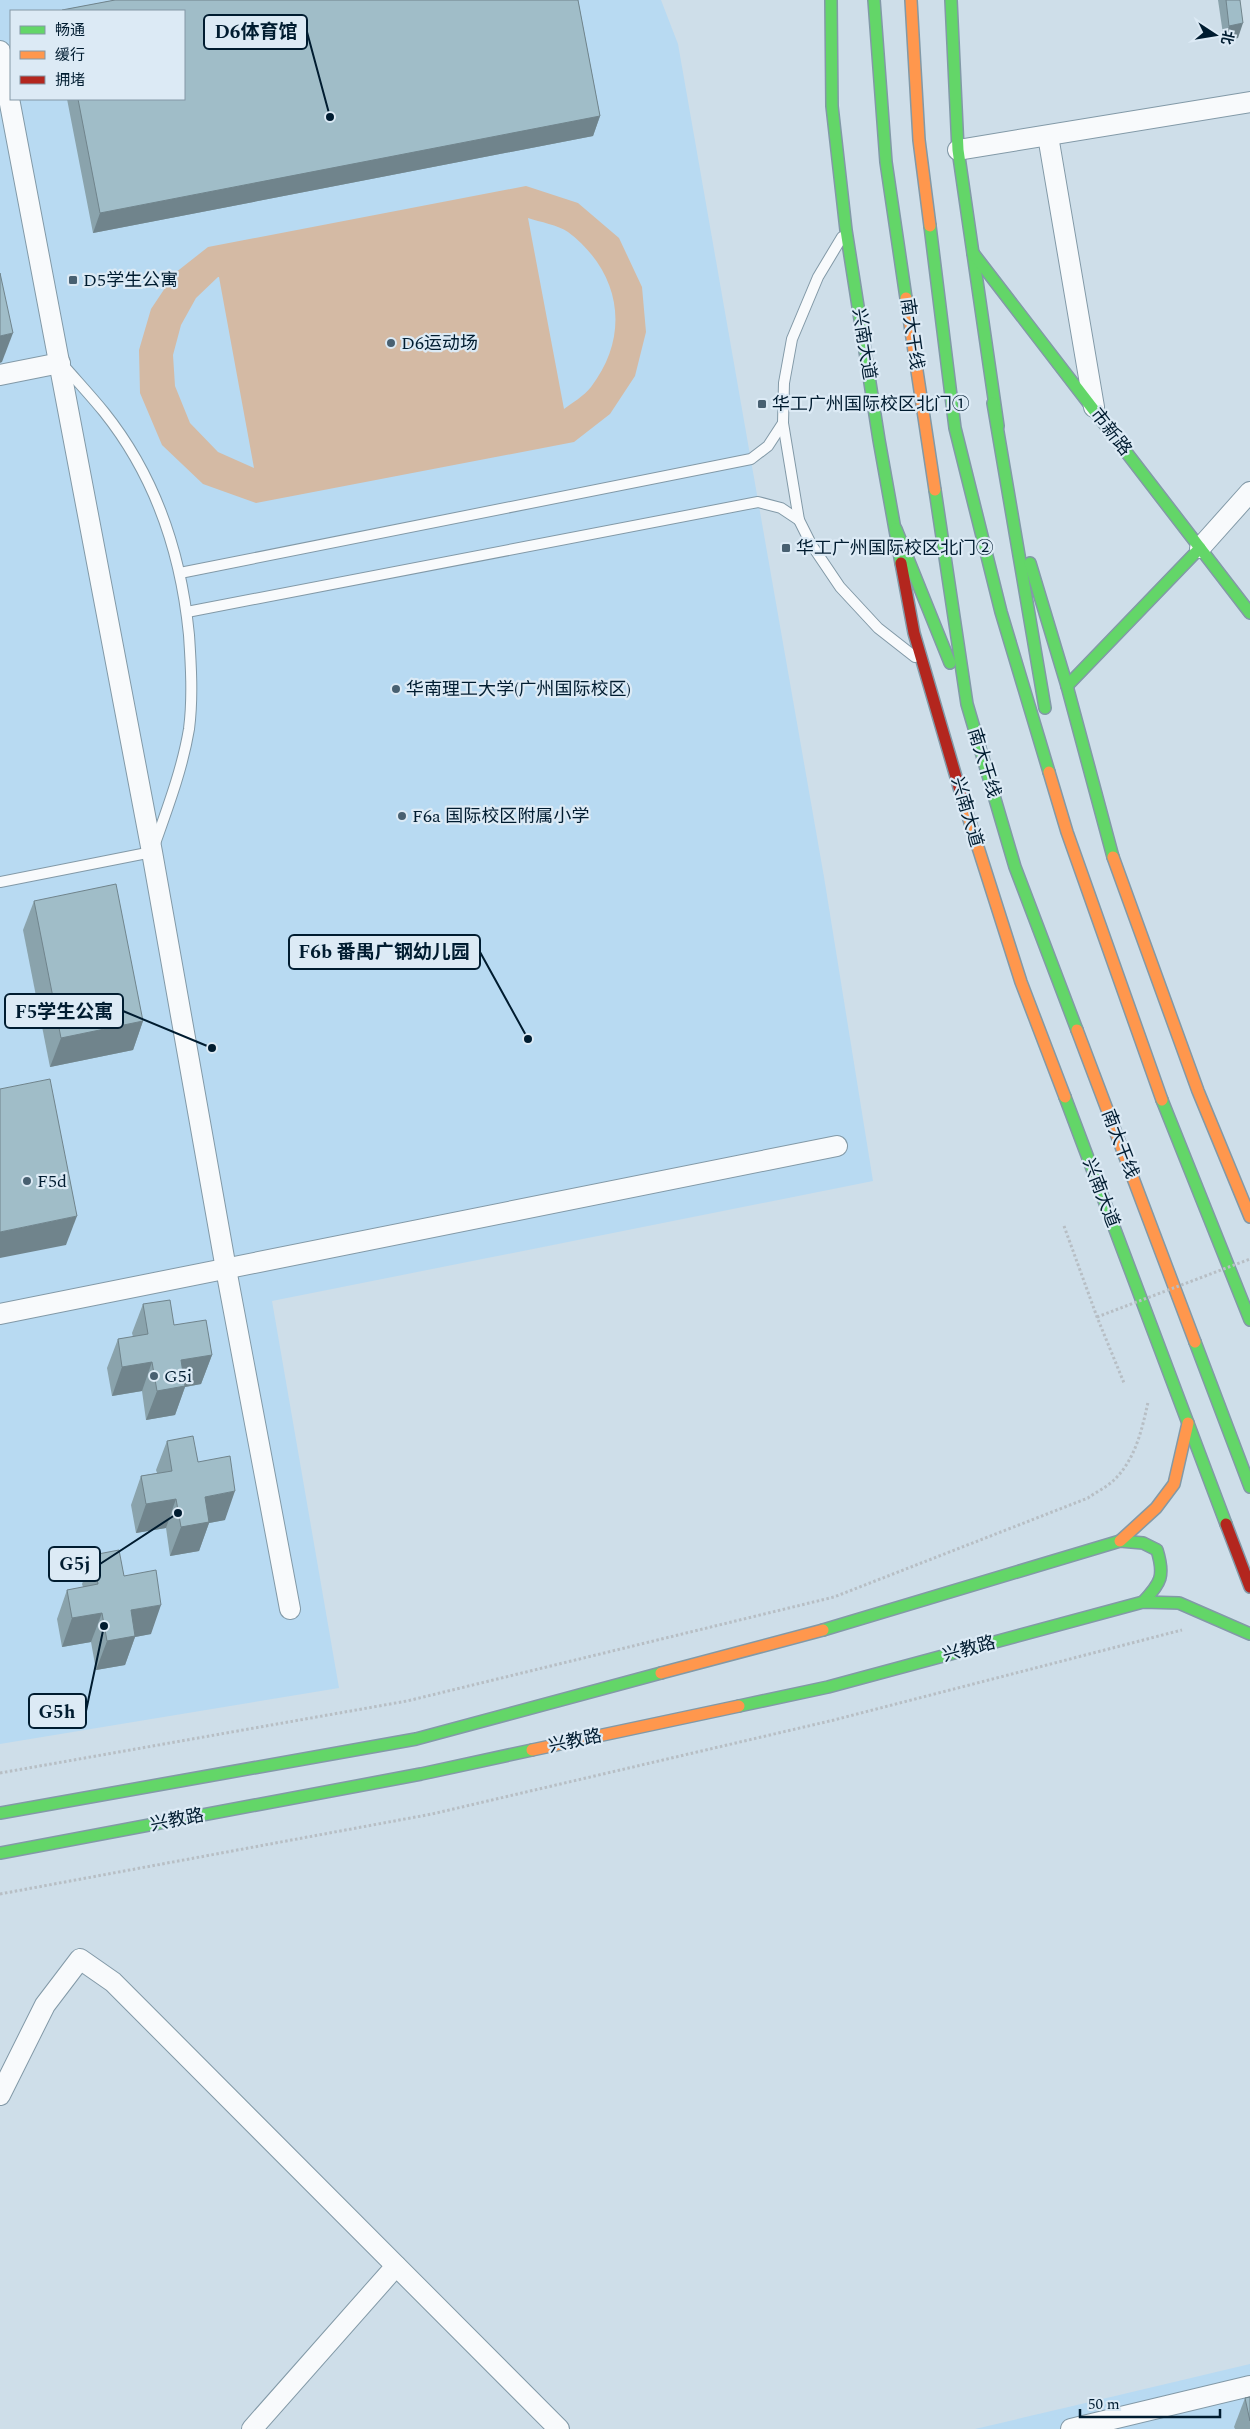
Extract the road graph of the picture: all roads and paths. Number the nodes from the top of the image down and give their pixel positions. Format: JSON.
{"nodes":[{"id":1,"x":832,"y":0,"type":"edge"},
{"id":2,"x":874,"y":0,"type":"edge"},
{"id":3,"x":911,"y":0,"type":"edge"},
{"id":4,"x":951,"y":0,"type":"edge"},
{"id":5,"x":0,"y":51,"type":"edge"},
{"id":6,"x":1250,"y":102,"type":"edge"},
{"id":7,"x":1048,"y":136,"type":"junction"},
{"id":8,"x":958,"y":150,"type":"junction"},
{"id":9,"x":846,"y":230,"type":"junction"},
{"id":10,"x":972,"y":252,"type":"junction"},
{"id":11,"x":60,"y":363,"type":"junction"},
{"id":12,"x":0,"y":375,"type":"edge"},
{"id":13,"x":992,"y":403,"type":"junction"},
{"id":14,"x":1095,"y":412,"type":"junction"},
{"id":15,"x":783,"y":423,"type":"junction"},
{"id":16,"x":1250,"y":492,"type":"edge"},
{"id":17,"x":799,"y":520,"type":"junction"},
{"id":18,"x":896,"y":529,"type":"junction"},
{"id":19,"x":1200,"y":548,"type":"junction"},
{"id":20,"x":180,"y":573,"type":"junction"},
{"id":21,"x":186,"y":612,"type":"junction"},
{"id":22,"x":1250,"y":613,"type":"edge"},
{"id":23,"x":923,"y":663,"type":"junction"},
{"id":24,"x":1067,"y":686,"type":"junction"},
{"id":25,"x":967,"y":704,"type":"junction"},
{"id":26,"x":1046,"y":715,"type":"dead end"},
{"id":27,"x":1050,"y":735,"type":"dead end"},
{"id":28,"x":1067,"y":832,"type":"junction"},
{"id":29,"x":152,"y":852,"type":"junction"},
{"id":30,"x":0,"y":882,"type":"edge"},
{"id":31,"x":836,"y":1146,"type":"dead end"},
{"id":32,"x":1250,"y":1217,"type":"edge"},
{"id":33,"x":1064,"y":1226,"type":"dead end"},
{"id":34,"x":1250,"y":1259,"type":"edge"},
{"id":35,"x":226,"y":1269,"type":"junction"},
{"id":36,"x":0,"y":1314,"type":"edge"},
{"id":37,"x":1097,"y":1317,"type":"junction"},
{"id":38,"x":1250,"y":1320,"type":"edge"},
{"id":39,"x":1124,"y":1383,"type":"dead end"},
{"id":40,"x":1148,"y":1402,"type":"dead end"},
{"id":41,"x":1188,"y":1423,"type":"junction"},
{"id":42,"x":1250,"y":1487,"type":"edge"},
{"id":43,"x":1120,"y":1541,"type":"junction"},
{"id":44,"x":1250,"y":1587,"type":"edge"},
{"id":45,"x":1143,"y":1602,"type":"junction"},
{"id":46,"x":290,"y":1608,"type":"dead end"},
{"id":47,"x":1191,"y":1627,"type":"dead end"},
{"id":48,"x":1250,"y":1634,"type":"edge"},
{"id":49,"x":0,"y":1773,"type":"edge"},
{"id":50,"x":0,"y":1813,"type":"edge"},
{"id":51,"x":0,"y":1853,"type":"edge"},
{"id":52,"x":0,"y":1894,"type":"edge"},
{"id":53,"x":0,"y":2095,"type":"edge"},
{"id":54,"x":396,"y":2266,"type":"junction"},
{"id":55,"x":1250,"y":2386,"type":"edge"},
{"id":56,"x":252,"y":2429,"type":"edge"},
{"id":57,"x":559,"y":2429,"type":"edge"},
{"id":58,"x":1071,"y":2429,"type":"edge"}],
"edges":[{"from":1,"to":9,"type":"main road","name":"兴南大道"},
{"from":2,"to":25,"type":"main road","name":"南大干线"},
{"from":3,"to":28,"type":"main road","name":"南大干线"},
{"from":4,"to":8,"type":"main road"},
{"from":5,"to":11,"type":"street"},
{"from":6,"to":7,"type":"street"},
{"from":7,"to":8,"type":"street"},
{"from":7,"to":14,"type":"street"},
{"from":8,"to":10,"type":"main road"},
{"from":9,"to":15,"type":"lane"},
{"from":9,"to":18,"type":"main road","name":"兴南大道"},
{"from":10,"to":13,"type":"main road"},
{"from":10,"to":14,"type":"main road","name":"市新路"},
{"from":11,"to":12,"type":"street"},
{"from":11,"to":20,"type":"lane"},
{"from":11,"to":29,"type":"street"},
{"from":13,"to":24,"type":"main road"},
{"from":13,"to":26,"type":"main road"},
{"from":14,"to":19,"type":"main road","name":"市新路"},
{"from":15,"to":17,"type":"lane"},
{"from":15,"to":20,"type":"lane"},
{"from":16,"to":19,"type":"street"},
{"from":17,"to":21,"type":"lane"},
{"from":17,"to":23,"type":"lane"},
{"from":18,"to":23,"type":"main road","name":"兴南大道"},
{"from":18,"to":25,"type":"main road"},
{"from":19,"to":22,"type":"main road","name":"市新路"},
{"from":19,"to":24,"type":"main road"},
{"from":20,"to":21,"type":"lane"},
{"from":21,"to":29,"type":"lane"},
{"from":23,"to":41,"type":"main road","name":"兴南大道"},
{"from":24,"to":32,"type":"main road"},
{"from":25,"to":42,"type":"main road","name":"南大干线"},
{"from":27,"to":28,"type":"main road"},
{"from":28,"to":38,"type":"main road","name":"南大干线"},
{"from":29,"to":30,"type":"lane"},
{"from":29,"to":35,"type":"street"},
{"from":31,"to":35,"type":"street"},
{"from":33,"to":37,"type":"path"},
{"from":34,"to":37,"type":"path","bridge":true},
{"from":35,"to":36,"type":"street"},
{"from":35,"to":46,"type":"street"},
{"from":37,"to":39,"type":"path"},
{"from":40,"to":49,"type":"path"},
{"from":41,"to":43,"type":"main road"},
{"from":41,"to":44,"type":"main road","name":"兴南大道"},
{"from":43,"to":45,"type":"main road"},
{"from":43,"to":50,"type":"main road"},
{"from":45,"to":48,"type":"main road","name":"兴教路"},
{"from":45,"to":51,"type":"main road","name":"兴教路"},
{"from":47,"to":52,"type":"path"},
{"from":53,"to":54,"type":"street"},
{"from":54,"to":56,"type":"street"},
{"from":54,"to":57,"type":"street"},
{"from":55,"to":58,"type":"street"}]}
